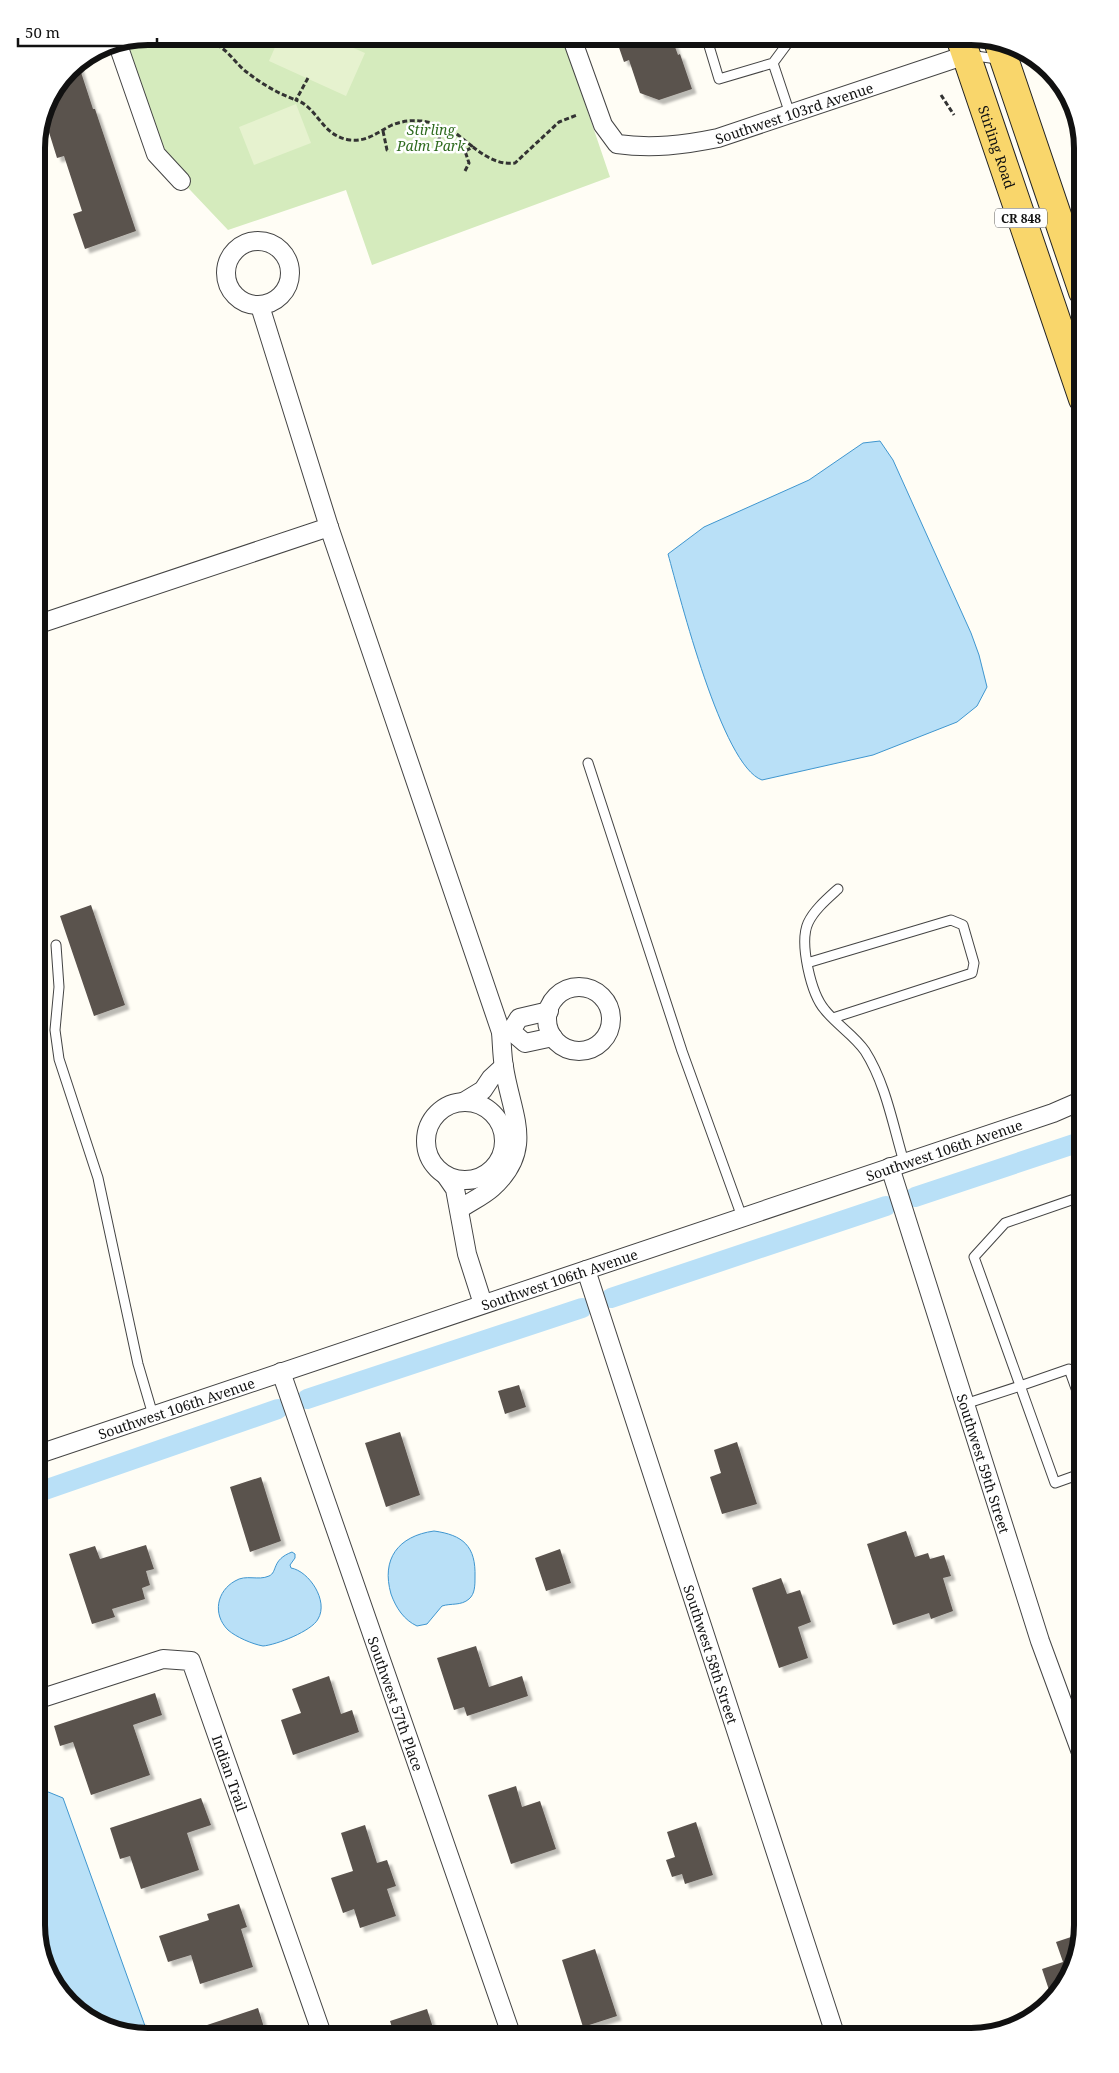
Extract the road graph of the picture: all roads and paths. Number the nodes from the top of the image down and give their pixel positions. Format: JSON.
{"nodes":[{"id":1,"x":218,"y":45,"type":"edge"},
{"id":2,"x":574,"y":45,"type":"edge"},
{"id":3,"x":709,"y":45,"type":"edge"},
{"id":4,"x":787,"y":45,"type":"edge"},
{"id":5,"x":964,"y":45,"type":"edge"},
{"id":6,"x":970,"y":45,"type":"edge"},
{"id":7,"x":978,"y":45,"type":"edge"},
{"id":8,"x":119,"y":49,"type":"edge"},
{"id":9,"x":1008,"y":52,"type":"edge"},
{"id":10,"x":1009,"y":52,"type":"edge"},
{"id":11,"x":773,"y":63,"type":"junction"},
{"id":12,"x":308,"y":78,"type":"dead end"},
{"id":13,"x":941,"y":95,"type":"dead end"},
{"id":14,"x":296,"y":100,"type":"junction"},
{"id":15,"x":790,"y":114,"type":"junction"},
{"id":16,"x":577,"y":115,"type":"dead end"},
{"id":17,"x":954,"y":115,"type":"dead end"},
{"id":18,"x":444,"y":127,"type":"junction"},
{"id":19,"x":383,"y":131,"type":"junction"},
{"id":20,"x":473,"y":147,"type":"junction"},
{"id":21,"x":435,"y":148,"type":"dead end"},
{"id":22,"x":390,"y":151,"type":"dead end"},
{"id":23,"x":465,"y":171,"type":"dead end"},
{"id":24,"x":180,"y":181,"type":"dead end"},
{"id":25,"x":1074,"y":263,"type":"edge"},
{"id":26,"x":260,"y":306,"type":"dead end"},
{"id":27,"x":1074,"y":371,"type":"edge"},
{"id":28,"x":329,"y":527,"type":"junction"},
{"id":29,"x":45,"y":622,"type":"edge"},
{"id":30,"x":588,"y":763,"type":"dead end"},
{"id":31,"x":838,"y":889,"type":"dead end"},
{"id":32,"x":56,"y":945,"type":"dead end"},
{"id":33,"x":808,"y":963,"type":"junction"},
{"id":34,"x":549,"y":1011,"type":"junction"},
{"id":35,"x":833,"y":1018,"type":"junction"},
{"id":36,"x":506,"y":1032,"type":"junction"},
{"id":37,"x":553,"y":1037,"type":"junction"},
{"id":38,"x":504,"y":1066,"type":"junction"},
{"id":39,"x":465,"y":1102,"type":"junction"},
{"id":40,"x":1074,"y":1104,"type":"edge"},
{"id":41,"x":489,"y":1110,"type":"junction"},
{"id":42,"x":897,"y":1165,"type":"junction"},
{"id":43,"x":446,"y":1176,"type":"junction"},
{"id":44,"x":472,"y":1180,"type":"junction"},
{"id":45,"x":1074,"y":1199,"type":"edge"},
{"id":46,"x":460,"y":1209,"type":"junction"},
{"id":47,"x":742,"y":1217,"type":"junction"},
{"id":48,"x":586,"y":1270,"type":"junction"},
{"id":49,"x":483,"y":1304,"type":"junction"},
{"id":50,"x":282,"y":1372,"type":"junction"},
{"id":51,"x":1074,"y":1382,"type":"edge"},
{"id":52,"x":1020,"y":1386,"type":"junction"},
{"id":53,"x":965,"y":1404,"type":"junction"},
{"id":54,"x":153,"y":1416,"type":"junction"},
{"id":55,"x":45,"y":1452,"type":"edge"},
{"id":56,"x":1074,"y":1476,"type":"edge"},
{"id":57,"x":45,"y":1697,"type":"edge"},
{"id":58,"x":1074,"y":1734,"type":"edge"},
{"id":59,"x":320,"y":2028,"type":"edge"},
{"id":60,"x":509,"y":2028,"type":"edge"},
{"id":61,"x":833,"y":2028,"type":"edge"}],
"edges":[{"from":1,"to":14,"type":"path"},
{"from":2,"to":15,"type":"street","name":"Southwest 103rd Avenue"},
{"from":3,"to":11,"type":"lane"},
{"from":4,"to":11,"type":"lane"},
{"from":5,"to":15,"type":"street","name":"Southwest 103rd Avenue"},
{"from":6,"to":27,"type":"main road","name":"Stirling Road","number":"CR 848"},
{"from":7,"to":9,"type":"lane"},
{"from":8,"to":24,"type":"street"},
{"from":10,"to":25,"type":"main road","number":"CR 848"},
{"from":11,"to":15,"type":"lane"},
{"from":12,"to":14,"type":"path"},
{"from":13,"to":17,"type":"path"},
{"from":14,"to":19,"type":"path"},
{"from":16,"to":20,"type":"path"},
{"from":18,"to":19,"type":"path"},
{"from":18,"to":20,"type":"path"},
{"from":18,"to":21,"type":"path"},
{"from":19,"to":22,"type":"path"},
{"from":20,"to":23,"type":"path"},
{"from":26,"to":28,"type":"street"},
{"from":28,"to":29,"type":"street"},
{"from":28,"to":36,"type":"street"},
{"from":30,"to":47,"type":"lane"},
{"from":31,"to":33,"type":"lane"},
{"from":32,"to":54,"type":"lane"},
{"from":33,"to":35,"type":"lane"},
{"from":33,"to":35,"type":"lane"},
{"from":34,"to":36,"type":"street"},
{"from":34,"to":37,"type":"street"},
{"from":34,"to":37,"type":"street"},
{"from":35,"to":42,"type":"lane"},
{"from":36,"to":37,"type":"street"},
{"from":36,"to":38,"type":"street"},
{"from":38,"to":39,"type":"street"},
{"from":38,"to":41,"type":"street"},
{"from":38,"to":46,"type":"street"},
{"from":39,"to":41,"type":"street"},
{"from":39,"to":43,"type":"street"},
{"from":40,"to":42,"type":"street","name":"Southwest 106th Avenue"},
{"from":41,"to":44,"type":"street"},
{"from":42,"to":47,"type":"street","name":"Southwest 106th Avenue"},
{"from":42,"to":53,"type":"street","name":"Southwest 59th Street"},
{"from":43,"to":44,"type":"street"},
{"from":43,"to":46,"type":"street"},
{"from":44,"to":46,"type":"street"},
{"from":45,"to":52,"type":"lane"},
{"from":46,"to":49,"type":"street"},
{"from":47,"to":48,"type":"street","name":"Southwest 106th Avenue"},
{"from":48,"to":49,"type":"street","name":"Southwest 106th Avenue"},
{"from":48,"to":61,"type":"street","name":"Southwest 58th Street"},
{"from":49,"to":50,"type":"street","name":"Southwest 106th Avenue"},
{"from":50,"to":54,"type":"street","name":"Southwest 106th Avenue"},
{"from":50,"to":60,"type":"street","name":"Southwest 57th Place"},
{"from":51,"to":52,"type":"lane"},
{"from":52,"to":53,"type":"lane"},
{"from":52,"to":56,"type":"lane"},
{"from":53,"to":58,"type":"street","name":"Southwest 59th Street"},
{"from":54,"to":55,"type":"street","name":"Southwest 106th Avenue"},
{"from":57,"to":59,"type":"street","name":"Indian Trail"}]}
